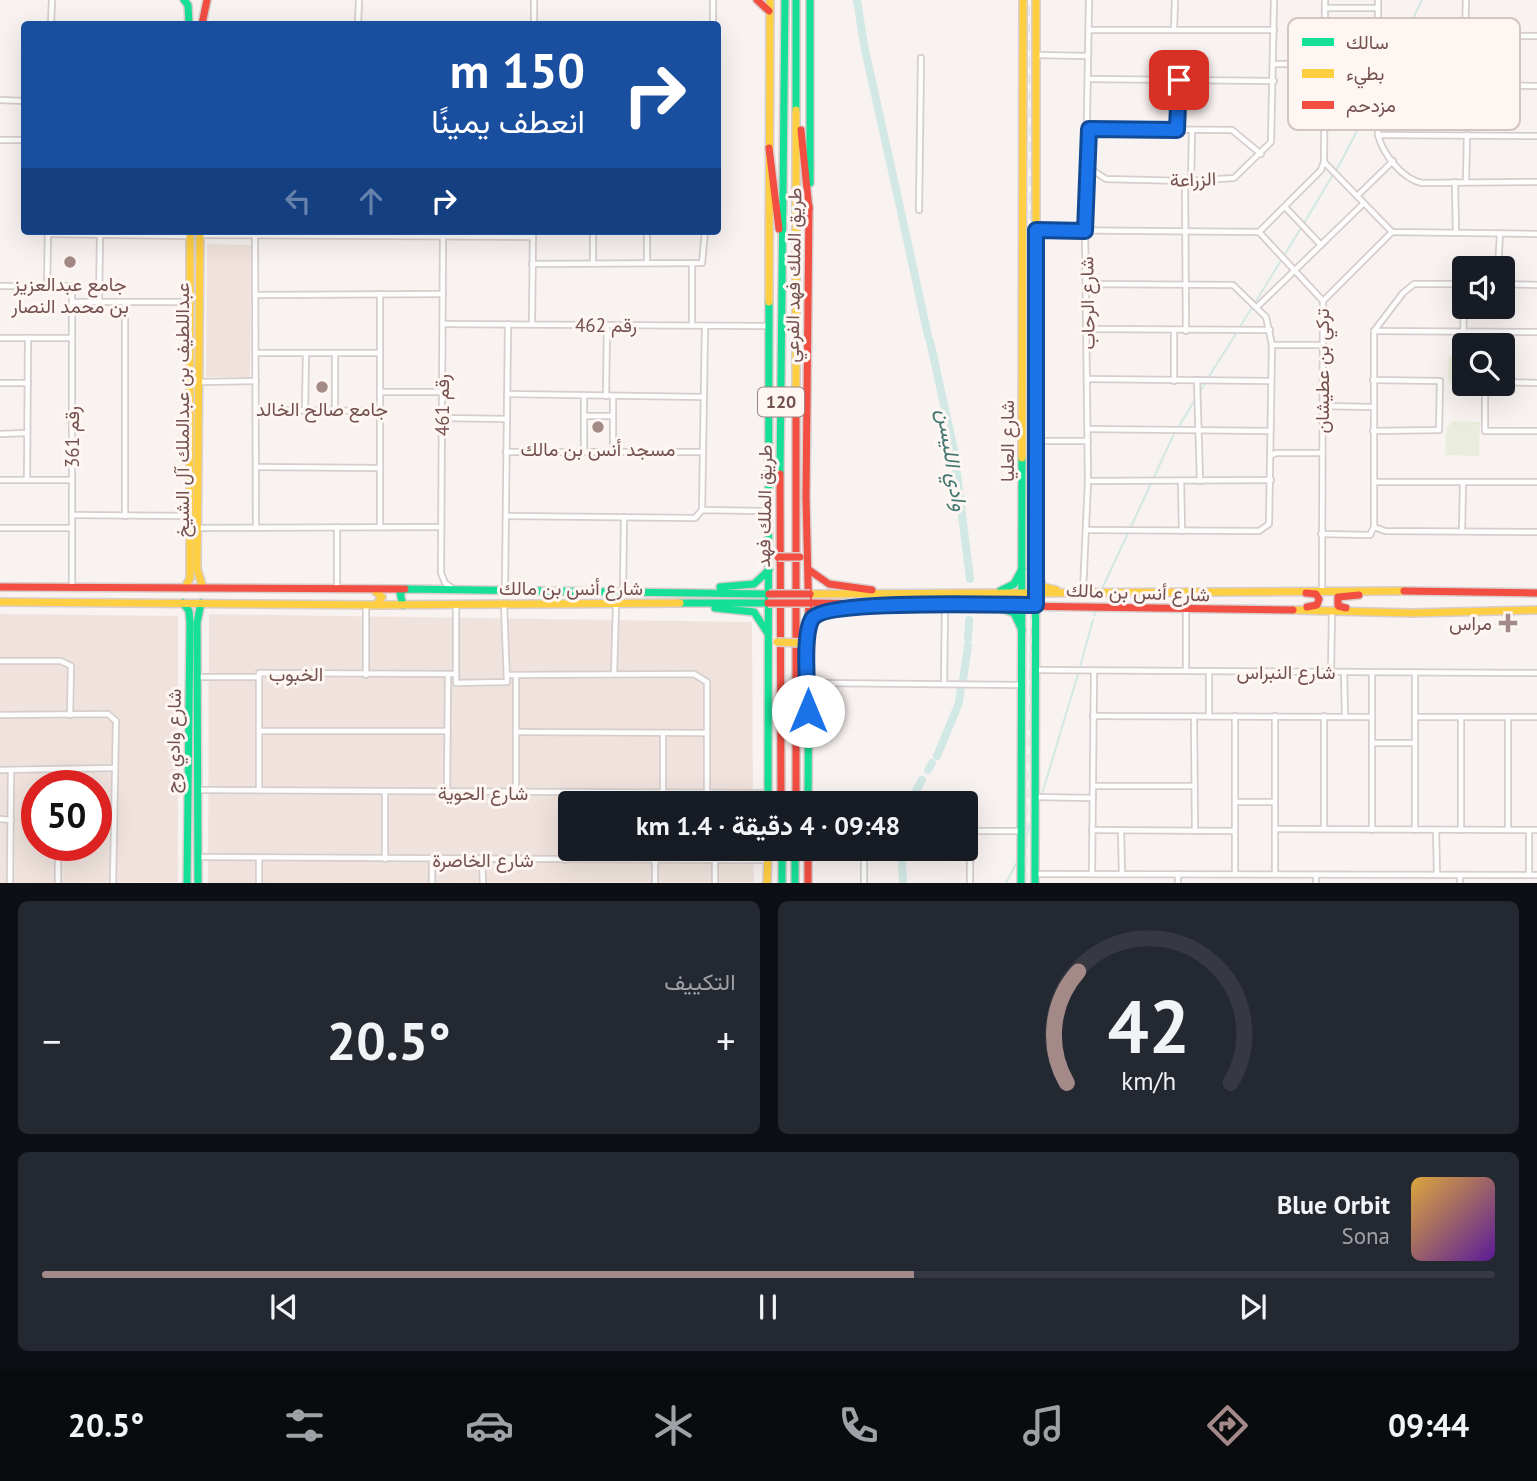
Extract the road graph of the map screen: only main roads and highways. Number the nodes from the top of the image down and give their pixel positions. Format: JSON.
{"nodes":[{"id":1,"x":184,"y":0,"type":"edge"},
{"id":2,"x":207,"y":0,"type":"edge"},
{"id":3,"x":757,"y":0,"type":"edge"},
{"id":4,"x":770,"y":0,"type":"edge"},
{"id":5,"x":785,"y":0,"type":"edge"},
{"id":6,"x":796,"y":0,"type":"edge"},
{"id":7,"x":810,"y":0,"type":"edge"},
{"id":8,"x":1023,"y":0,"type":"edge"},
{"id":9,"x":1036,"y":0,"type":"edge"},
{"id":10,"x":769,"y":12,"type":"junction"},
{"id":11,"x":189,"y":20,"type":"edge"},
{"id":12,"x":202,"y":21,"type":"edge"},
{"id":13,"x":796,"y":84,"type":"junction"},
{"id":14,"x":769,"y":148,"type":"junction"},
{"id":15,"x":809,"y":209,"type":"junction"},
{"id":16,"x":190,"y":235,"type":"edge"},
{"id":17,"x":200,"y":235,"type":"edge"},
{"id":18,"x":784,"y":253,"type":"junction"},
{"id":19,"x":194,"y":503,"type":"junction"},
{"id":20,"x":769,"y":549,"type":"junction"},
{"id":21,"x":808,"y":551,"type":"junction"},
{"id":22,"x":193,"y":565,"type":"junction"},
{"id":23,"x":1022,"y":569,"type":"junction"},
{"id":24,"x":1036,"y":569,"type":"junction"},
{"id":25,"x":769,"y":570,"type":"junction"},
{"id":26,"x":809,"y":570,"type":"junction"},
{"id":27,"x":0,"y":587,"type":"edge"},
{"id":28,"x":185,"y":588,"type":"junction"},
{"id":29,"x":203,"y":588,"type":"junction"},
{"id":30,"x":370,"y":589,"type":"junction"},
{"id":31,"x":405,"y":589,"type":"junction"},
{"id":32,"x":1251,"y":590,"type":"junction"},
{"id":33,"x":692,"y":591,"type":"junction"},
{"id":34,"x":1063,"y":591,"type":"junction"},
{"id":35,"x":1418,"y":591,"type":"junction"},
{"id":36,"x":882,"y":593,"type":"junction"},
{"id":37,"x":994,"y":593,"type":"junction"},
{"id":38,"x":1023,"y":593,"type":"junction"},
{"id":39,"x":1537,"y":593,"type":"edge"},
{"id":40,"x":769,"y":594,"type":"junction"},
{"id":41,"x":810,"y":594,"type":"junction"},
{"id":42,"x":1036,"y":594,"type":"junction"},
{"id":43,"x":0,"y":603,"type":"edge"},
{"id":44,"x":183,"y":603,"type":"junction"},
{"id":45,"x":201,"y":603,"type":"junction"},
{"id":46,"x":692,"y":603,"type":"junction"},
{"id":47,"x":810,"y":603,"type":"junction"},
{"id":48,"x":403,"y":604,"type":"junction"},
{"id":49,"x":768,"y":604,"type":"junction"},
{"id":50,"x":881,"y":604,"type":"junction"},
{"id":51,"x":990,"y":604,"type":"junction"},
{"id":52,"x":376,"y":605,"type":"junction"},
{"id":53,"x":1022,"y":605,"type":"junction"},
{"id":54,"x":1036,"y":605,"type":"junction"},
{"id":55,"x":1537,"y":610,"type":"edge"},
{"id":56,"x":1255,"y":611,"type":"junction"},
{"id":57,"x":1412,"y":612,"type":"junction"},
{"id":58,"x":193,"y":623,"type":"junction"},
{"id":59,"x":1022,"y":630,"type":"junction"},
{"id":60,"x":767,"y":632,"type":"junction"},
{"id":61,"x":808,"y":639,"type":"junction"},
{"id":62,"x":767,"y":656,"type":"junction"},
{"id":63,"x":808,"y":656,"type":"junction"},
{"id":64,"x":768,"y":791,"type":"edge"},
{"id":65,"x":781,"y":791,"type":"edge"},
{"id":66,"x":796,"y":791,"type":"edge"},
{"id":67,"x":807,"y":791,"type":"edge"},
{"id":68,"x":768,"y":861,"type":"edge"},
{"id":69,"x":782,"y":861,"type":"edge"},
{"id":70,"x":795,"y":861,"type":"edge"},
{"id":71,"x":808,"y":861,"type":"edge"},
{"id":72,"x":187,"y":883,"type":"edge"},
{"id":73,"x":198,"y":883,"type":"edge"},
{"id":74,"x":767,"y":883,"type":"edge"},
{"id":75,"x":782,"y":883,"type":"edge"},
{"id":76,"x":795,"y":883,"type":"edge"},
{"id":77,"x":808,"y":883,"type":"edge"},
{"id":78,"x":1021,"y":883,"type":"edge"},
{"id":79,"x":1035,"y":883,"type":"edge"}],
"edges":[{"from":1,"to":11,"type":"main road"},
{"from":2,"to":12,"type":"main road"},
{"from":3,"to":10,"type":"main road"},
{"from":4,"to":10,"type":"main road","name":"طريق الملك فهد الفرعي"},
{"from":5,"to":18,"type":"main road","name":"طريق الملك فهد","number":"120"},
{"from":6,"to":13,"type":"main road","name":"طريق الملك فهد","number":"120"},
{"from":7,"to":15,"type":"main road","name":"طريق الملك فهد الفرعي"},
{"from":8,"to":23,"type":"main road","name":"شارع العليا"},
{"from":9,"to":24,"type":"main road","name":"شارع العليا"},
{"from":10,"to":14,"type":"main road","name":"طريق الملك فهد الفرعي"},
{"from":11,"to":12,"type":"main road"},
{"from":13,"to":15,"type":"main road"},
{"from":13,"to":66,"type":"main road","name":"طريق الملك فهد","number":"120"},
{"from":14,"to":18,"type":"main road"},
{"from":14,"to":20,"type":"main road","name":"طريق الملك فهد الفرعي"},
{"from":15,"to":21,"type":"main road","name":"طريق الملك فهد الفرعي"},
{"from":16,"to":19,"type":"main road","name":"عبداللطيف بن عبدالملك آل الشيخ"},
{"from":17,"to":19,"type":"main road","name":"عبداللطيف بن عبدالملك آل الشيخ"},
{"from":18,"to":65,"type":"main road","name":"طريق الملك فهد","number":"120"},
{"from":19,"to":22,"type":"main road","name":"عبداللطيف بن عبدالملك آل الشيخ"},
{"from":19,"to":22,"type":"main road","name":"عبداللطيف بن عبدالملك آل الشيخ"},
{"from":20,"to":21,"type":"main road","bridge":true},
{"from":20,"to":25,"type":"main road","name":"طريق الملك فهد الفرعي"},
{"from":21,"to":26,"type":"main road","name":"طريق الملك فهد الفرعي"},
{"from":22,"to":28,"type":"main road","name":"عبداللطيف بن عبدالملك آل الشيخ"},
{"from":22,"to":29,"type":"main road","name":"عبداللطيف بن عبدالملك آل الشيخ"},
{"from":23,"to":37,"type":"main road"},
{"from":23,"to":38,"type":"main road","name":"شارع العليا"},
{"from":24,"to":34,"type":"main road"},
{"from":24,"to":42,"type":"main road","name":"شارع العليا"},
{"from":25,"to":33,"type":"main road"},
{"from":25,"to":40,"type":"main road","name":"طريق الملك فهد الفرعي"},
{"from":26,"to":36,"type":"main road"},
{"from":26,"to":41,"type":"main road","name":"طريق الملك فهد الفرعي"},
{"from":27,"to":28,"type":"main road","name":"شارع أنس بن مالك"},
{"from":28,"to":29,"type":"main road","name":"شارع أنس بن مالك"},
{"from":29,"to":30,"type":"main road","name":"شارع أنس بن مالك"},
{"from":30,"to":31,"type":"main road","name":"شارع أنس بن مالك"},
{"from":30,"to":52,"type":"main road"},
{"from":31,"to":33,"type":"main road","name":"شارع أنس بن مالك"},
{"from":31,"to":48,"type":"main road"},
{"from":32,"to":34,"type":"main road"},
{"from":32,"to":35,"type":"main road"},
{"from":32,"to":56,"type":"main road"},
{"from":33,"to":40,"type":"main road","name":"شارع أنس بن مالك"},
{"from":34,"to":42,"type":"main road"},
{"from":35,"to":39,"type":"main road"},
{"from":35,"to":57,"type":"main road"},
{"from":36,"to":37,"type":"main road"},
{"from":36,"to":41,"type":"main road","name":"شارع أنس بن مالك"},
{"from":37,"to":38,"type":"main road"},
{"from":38,"to":42,"type":"main road"},
{"from":38,"to":53,"type":"main road","name":"شارع العليا"},
{"from":40,"to":41,"type":"main road","name":"شارع أنس بن مالك","bridge":true},
{"from":40,"to":49,"type":"main road","name":"طريق الملك فهد الفرعي"},
{"from":41,"to":47,"type":"main road","name":"طريق الملك فهد الفرعي"},
{"from":42,"to":54,"type":"main road","name":"شارع العليا"},
{"from":43,"to":44,"type":"main road","name":"شارع أنس بن مالك"},
{"from":44,"to":45,"type":"main road","name":"شارع أنس بن مالك"},
{"from":44,"to":58,"type":"main road","name":"شارع وادي وج"},
{"from":45,"to":52,"type":"main road","name":"شارع أنس بن مالك"},
{"from":45,"to":58,"type":"main road","name":"شارع وادي وج"},
{"from":46,"to":48,"type":"main road","name":"شارع أنس بن مالك"},
{"from":46,"to":49,"type":"main road","name":"شارع أنس بن مالك"},
{"from":46,"to":60,"type":"main road"},
{"from":47,"to":49,"type":"main road","name":"شارع أنس بن مالك","bridge":true},
{"from":47,"to":50,"type":"main road","name":"شارع أنس بن مالك"},
{"from":47,"to":61,"type":"main road","name":"طريق الملك فهد الفرعي"},
{"from":48,"to":52,"type":"main road","name":"شارع أنس بن مالك"},
{"from":49,"to":60,"type":"main road","name":"طريق الملك فهد الفرعي"},
{"from":50,"to":51,"type":"main road","name":"شارع أنس بن مالك"},
{"from":50,"to":61,"type":"main road"},
{"from":51,"to":53,"type":"main road","name":"شارع أنس بن مالك"},
{"from":51,"to":59,"type":"main road"},
{"from":53,"to":54,"type":"main road","name":"شارع أنس بن مالك"},
{"from":53,"to":59,"type":"main road","name":"شارع العليا"},
{"from":54,"to":56,"type":"main road","name":"شارع أنس بن مالك"},
{"from":54,"to":79,"type":"main road","name":"شارع العليا"},
{"from":55,"to":57,"type":"main road","name":"شارع أنس بن مالك"},
{"from":56,"to":57,"type":"main road","name":"شارع أنس بن مالك"},
{"from":58,"to":72,"type":"main road","name":"شارع وادي وج"},
{"from":58,"to":73,"type":"main road","name":"شارع وادي وج"},
{"from":59,"to":78,"type":"main road","name":"شارع العليا"},
{"from":60,"to":62,"type":"main road","name":"طريق الملك فهد الفرعي"},
{"from":61,"to":63,"type":"main road","name":"طريق الملك فهد الفرعي"},
{"from":62,"to":63,"type":"main road","bridge":true},
{"from":62,"to":64,"type":"main road","name":"طريق الملك فهد الفرعي"},
{"from":63,"to":67,"type":"main road","name":"طريق الملك فهد الفرعي"},
{"from":68,"to":74,"type":"main road"},
{"from":69,"to":75,"type":"main road"},
{"from":70,"to":76,"type":"main road"},
{"from":71,"to":77,"type":"main road"}]}
